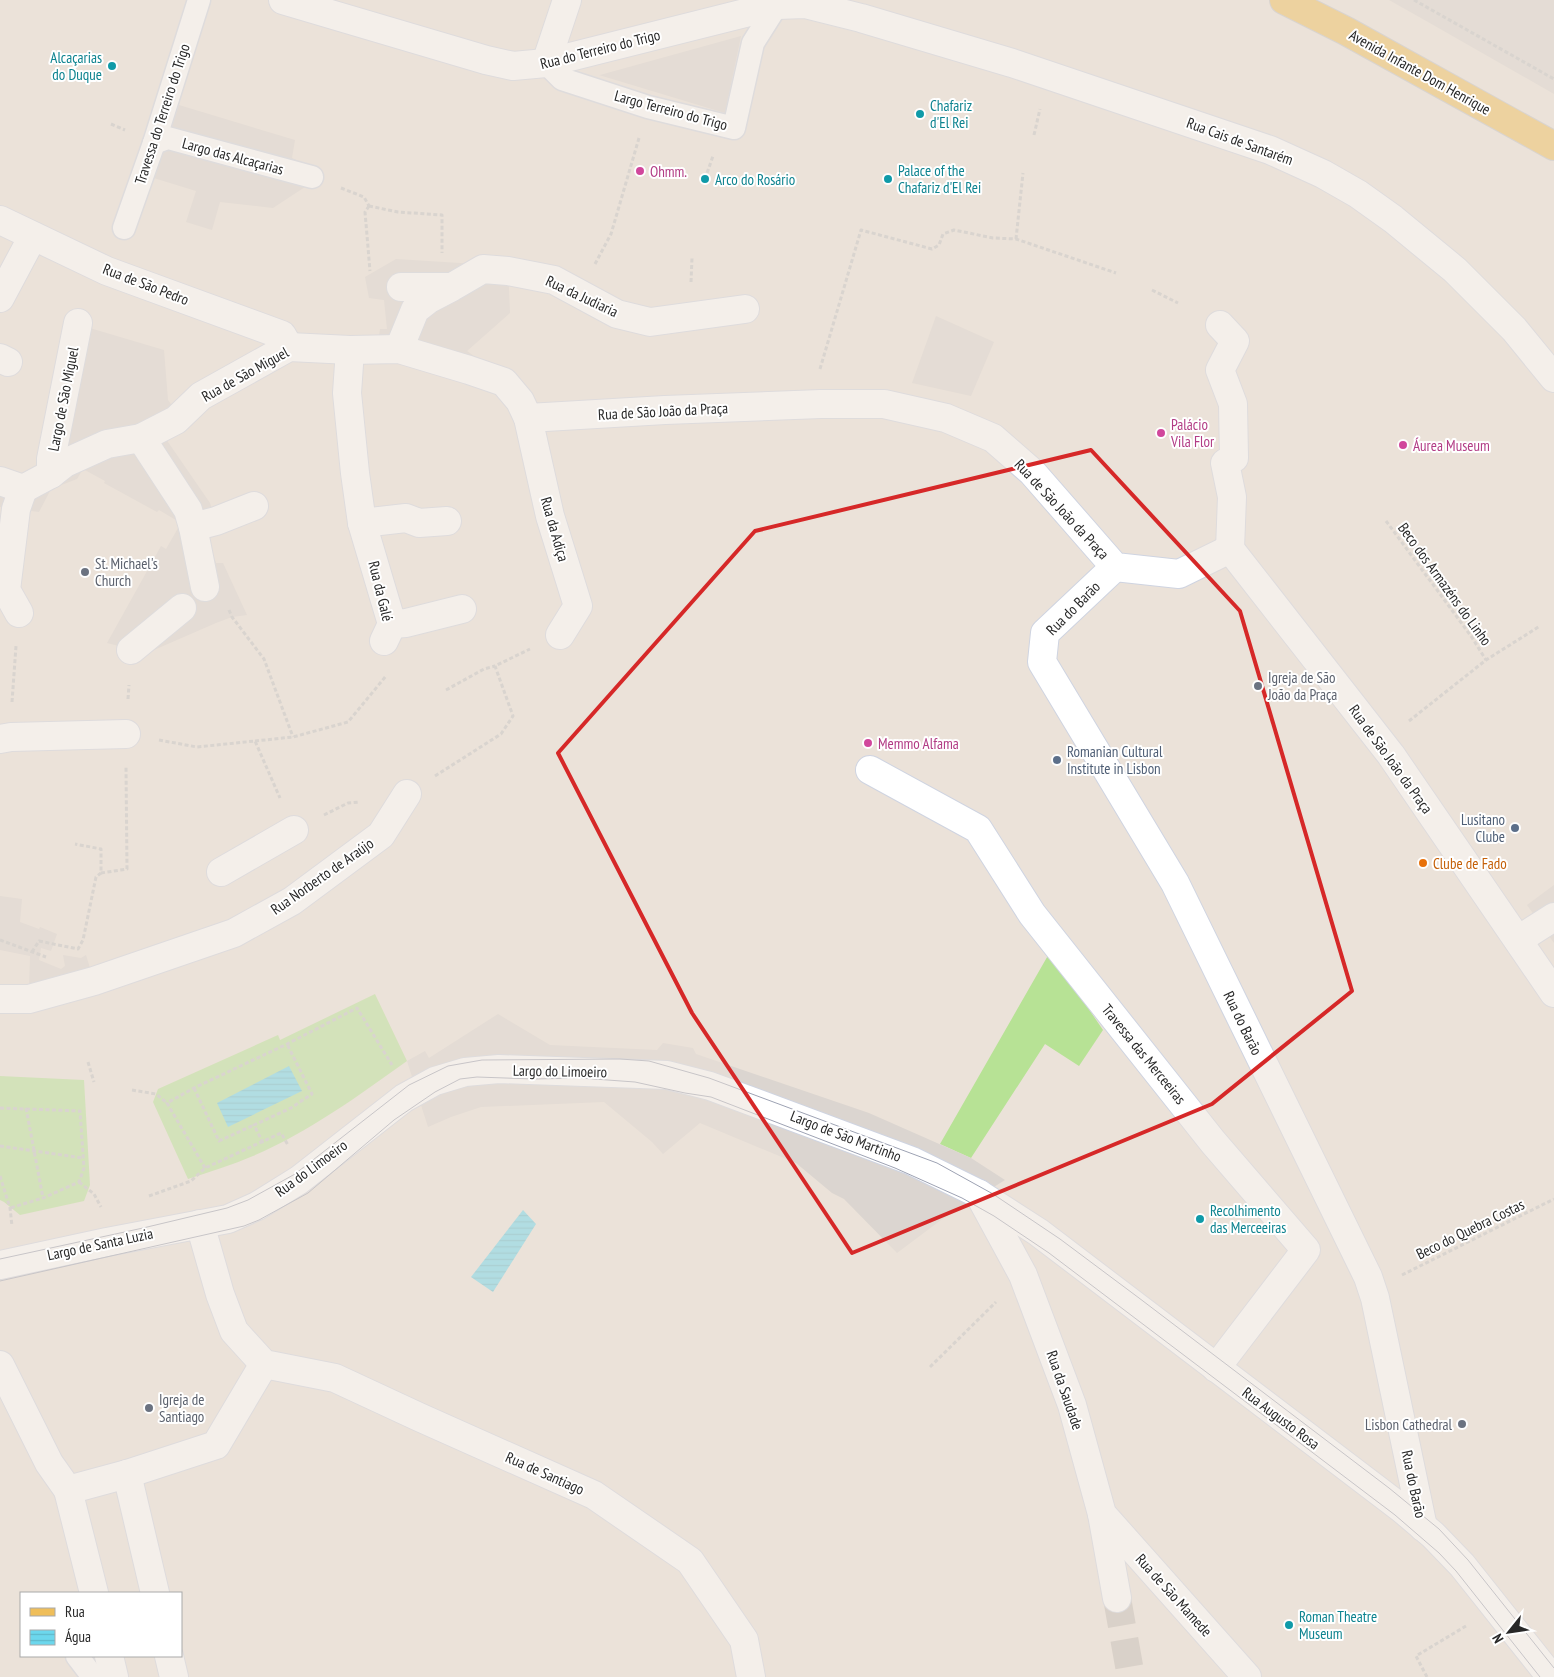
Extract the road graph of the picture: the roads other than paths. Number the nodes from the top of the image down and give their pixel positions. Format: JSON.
{"nodes":[{"id":1,"x":199,"y":0,"type":"edge"},
{"id":2,"x":283,"y":0,"type":"edge"},
{"id":3,"x":567,"y":0,"type":"edge"},
{"id":4,"x":1284,"y":0,"type":"edge"},
{"id":5,"x":777,"y":5,"type":"junction"},
{"id":6,"x":861,"y":18,"type":"joint"},
{"id":7,"x":546,"y":63,"type":"junction"},
{"id":8,"x":154,"y":143,"type":"junction"},
{"id":9,"x":1554,"y":146,"type":"edge"},
{"id":10,"x":312,"y":177,"type":"dead end"},
{"id":11,"x":0,"y":220,"type":"edge"},
{"id":12,"x":124,"y":228,"type":"dead end"},
{"id":13,"x":33,"y":236,"type":"junction"},
{"id":14,"x":401,"y":287,"type":"road end"},
{"id":15,"x":452,"y":287,"type":"junction"},
{"id":16,"x":0,"y":298,"type":"edge"},
{"id":17,"x":745,"y":309,"type":"dead end"},
{"id":18,"x":78,"y":323,"type":"dead end"},
{"id":19,"x":1220,"y":325,"type":"dead end"},
{"id":20,"x":289,"y":347,"type":"junction"},
{"id":21,"x":399,"y":349,"type":"junction"},
{"id":22,"x":357,"y":350,"type":"junction"},
{"id":23,"x":1554,"y":378,"type":"edge"},
{"id":24,"x":528,"y":418,"type":"junction"},
{"id":25,"x":141,"y":438,"type":"junction"},
{"id":26,"x":51,"y":474,"type":"junction"},
{"id":27,"x":12,"y":485,"type":"edge"},
{"id":28,"x":254,"y":506,"type":"dead end"},
{"id":29,"x":447,"y":521,"type":"dead end"},
{"id":30,"x":362,"y":523,"type":"junction"},
{"id":31,"x":193,"y":527,"type":"junction"},
{"id":32,"x":1230,"y":549,"type":"junction"},
{"id":33,"x":1115,"y":567,"type":"junction"},
{"id":34,"x":205,"y":587,"type":"road end"},
{"id":35,"x":182,"y":608,"type":"dead end"},
{"id":36,"x":462,"y":609,"type":"dead end"},
{"id":37,"x":19,"y":613,"type":"road end"},
{"id":38,"x":560,"y":635,"type":"road end"},
{"id":39,"x":131,"y":650,"type":"road end"},
{"id":40,"x":126,"y":734,"type":"road end"},
{"id":41,"x":6,"y":738,"type":"edge"},
{"id":42,"x":870,"y":770,"type":"dead end"},
{"id":43,"x":407,"y":794,"type":"road end"},
{"id":44,"x":294,"y":830,"type":"road end"},
{"id":45,"x":221,"y":872,"type":"dead end"},
{"id":46,"x":1554,"y":917,"type":"edge"},
{"id":47,"x":1518,"y":940,"type":"junction"},
{"id":48,"x":1554,"y":993,"type":"edge"},
{"id":49,"x":0,"y":999,"type":"edge"},
{"id":50,"x":710,"y":1086,"type":"joint"},
{"id":51,"x":412,"y":1093,"type":"joint"},
{"id":52,"x":979,"y":1194,"type":"junction"},
{"id":53,"x":200,"y":1224,"type":"junction"},
{"id":54,"x":0,"y":1266,"type":"edge"},
{"id":55,"x":264,"y":1364,"type":"junction"},
{"id":56,"x":0,"y":1365,"type":"edge"},
{"id":57,"x":1216,"y":1368,"type":"junction"},
{"id":58,"x":127,"y":1474,"type":"junction"},
{"id":59,"x":68,"y":1490,"type":"junction"},
{"id":60,"x":1102,"y":1514,"type":"junction"},
{"id":61,"x":1423,"y":1527,"type":"junction"},
{"id":62,"x":90,"y":1592,"type":"edge"},
{"id":63,"x":155,"y":1592,"type":"edge"},
{"id":64,"x":1117,"y":1598,"type":"tunnel mouth"},
{"id":65,"x":78,"y":1657,"type":"edge"},
{"id":66,"x":109,"y":1657,"type":"edge"},
{"id":67,"x":169,"y":1657,"type":"edge"},
{"id":68,"x":93,"y":1677,"type":"edge"},
{"id":69,"x":114,"y":1677,"type":"edge"},
{"id":70,"x":174,"y":1677,"type":"edge"},
{"id":71,"x":752,"y":1677,"type":"edge"},
{"id":72,"x":1246,"y":1677,"type":"edge"},
{"id":73,"x":1551,"y":1677,"type":"edge"}],
"edges":[{"from":1,"to":8,"type":"lane","name":"Travessa do Terreiro do Trigo"},
{"from":2,"to":7,"type":"street","name":"Rua do Terreiro do Trigo"},
{"from":3,"to":7,"type":"street"},
{"from":4,"to":9,"type":"main road","name":"Avenida Infante Dom Henrique"},
{"from":5,"to":6,"type":"street","name":"Rua do Terreiro do Trigo"},
{"from":5,"to":7,"type":"street","name":"Rua do Terreiro do Trigo"},
{"from":5,"to":7,"type":"lane","name":"Largo Terreiro do Trigo"},
{"from":6,"to":23,"type":"street","name":"Rua Cais de Santarém"},
{"from":8,"to":10,"type":"lane","name":"Largo das Alcaçarias"},
{"from":8,"to":12,"type":"lane","name":"Travessa do Terreiro do Trigo"},
{"from":11,"to":13,"type":"street","name":"Rua de São Pedro"},
{"from":13,"to":16,"type":"street"},
{"from":13,"to":20,"type":"street","name":"Rua de São Pedro"},
{"from":14,"to":15,"type":"street"},
{"from":15,"to":17,"type":"street","name":"Rua da Judiaria"},
{"from":15,"to":21,"type":"street","name":"Rua da Judiaria"},
{"from":18,"to":26,"type":"street","name":"Largo de São Miguel"},
{"from":19,"to":32,"type":"street"},
{"from":20,"to":22,"type":"street","name":"Rua de São Miguel"},
{"from":20,"to":25,"type":"street","name":"Rua de São Miguel"},
{"from":21,"to":22,"type":"street","name":"Rua de São Miguel"},
{"from":21,"to":24,"type":"street","name":"Rua da Adiça"},
{"from":22,"to":30,"type":"street","name":"Rua da Galé"},
{"from":24,"to":33,"type":"street","name":"Rua de São João da Praça"},
{"from":24,"to":38,"type":"street","name":"Rua da Adiça"},
{"from":25,"to":26,"type":"street","name":"Rua de São Miguel"},
{"from":25,"to":31,"type":"street"},
{"from":26,"to":27,"type":"street","name":"Rua de São Miguel"},
{"from":27,"to":37,"type":"street"},
{"from":28,"to":31,"type":"street"},
{"from":29,"to":30,"type":"street"},
{"from":30,"to":36,"type":"street","name":"Rua da Galé"},
{"from":31,"to":34,"type":"street"},
{"from":32,"to":33,"type":"street","name":"Rua de São João da Praça"},
{"from":32,"to":47,"type":"street","name":"Rua de São João da Praça"},
{"from":33,"to":61,"type":"street","name":"Rua do Barão"},
{"from":35,"to":39,"type":"street"},
{"from":40,"to":41,"type":"street"},
{"from":42,"to":57,"type":"street","name":"Travessa das Merceeiras"},
{"from":43,"to":49,"type":"street","name":"Rua Norberto de Araújo"},
{"from":44,"to":45,"type":"street"},
{"from":46,"to":47,"type":"street"},
{"from":47,"to":48,"type":"street","name":"Rua de São João da Praça"},
{"from":50,"to":51,"type":"street","name":"Largo do Limoeiro"},
{"from":50,"to":52,"type":"street","name":"Largo de São Martinho"},
{"from":51,"to":53,"type":"street","name":"Rua do Limoeiro"},
{"from":52,"to":57,"type":"street","name":"Rua Augusto Rosa"},
{"from":52,"to":60,"type":"street","name":"Rua da Saudade"},
{"from":53,"to":54,"type":"street","name":"Largo de Santa Luzia"},
{"from":53,"to":55,"type":"street"},
{"from":55,"to":58,"type":"street"},
{"from":55,"to":71,"type":"street","name":"Rua de Santiago"},
{"from":56,"to":59,"type":"street"},
{"from":57,"to":61,"type":"street","name":"Rua Augusto Rosa"},
{"from":58,"to":59,"type":"street"},
{"from":58,"to":63,"type":"street"},
{"from":59,"to":62,"type":"street"},
{"from":60,"to":64,"type":"street","name":"Rua da Saudade"},
{"from":60,"to":72,"type":"street","name":"Rua de São Mamede"},
{"from":61,"to":73,"type":"street","name":"Rua Augusto Rosa"},
{"from":65,"to":68,"type":"lane"},
{"from":66,"to":69,"type":"street"},
{"from":67,"to":70,"type":"street"}]}
